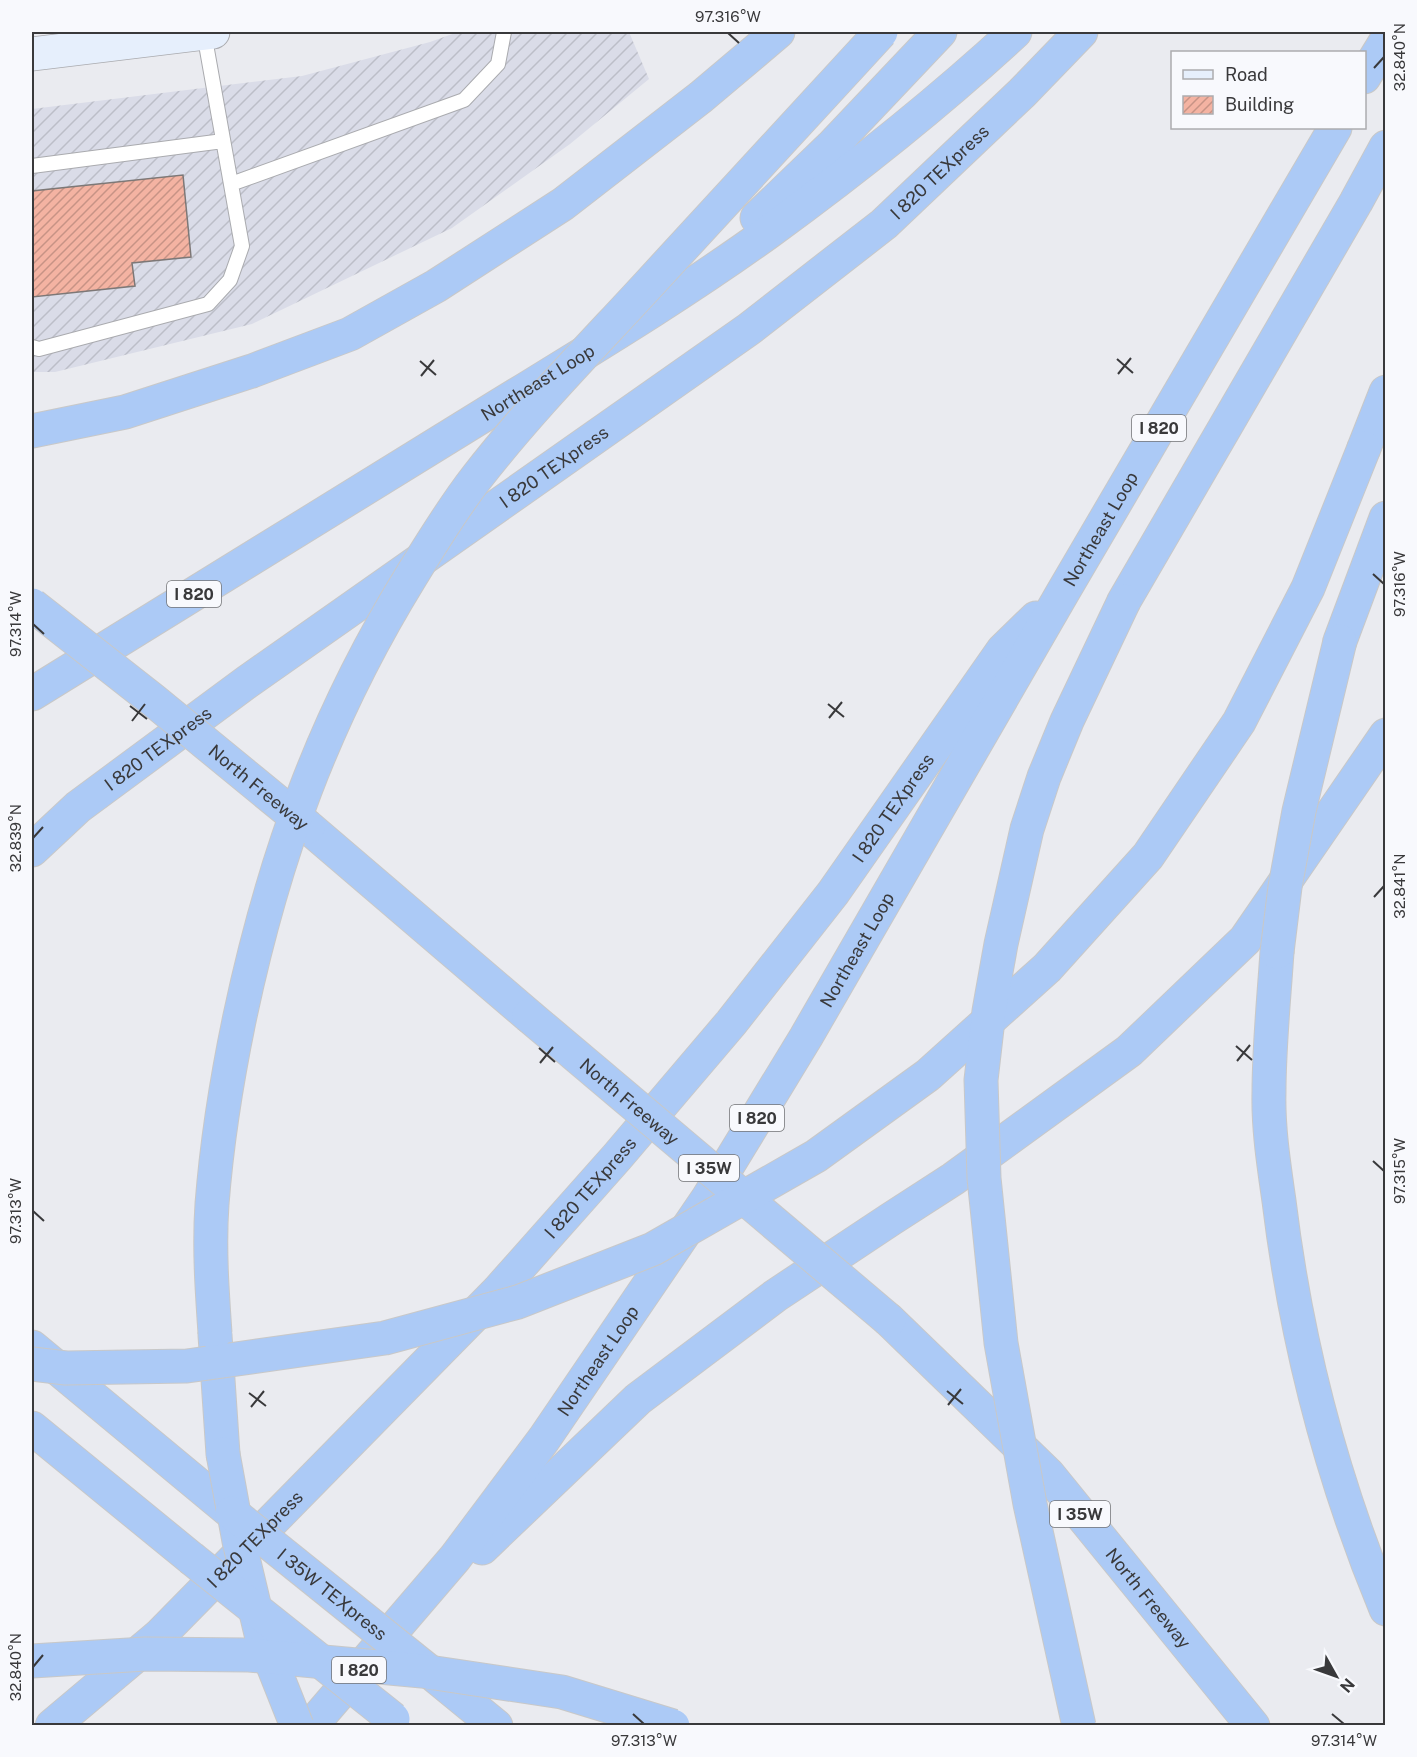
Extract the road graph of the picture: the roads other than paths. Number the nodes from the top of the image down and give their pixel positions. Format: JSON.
{"nodes":[{"id":1,"x":209,"y":32,"type":"edge"},
{"id":2,"x":504,"y":32,"type":"edge"},
{"id":3,"x":778,"y":32,"type":"edge"},
{"id":4,"x":881,"y":32,"type":"edge"},
{"id":5,"x":940,"y":32,"type":"edge"},
{"id":6,"x":1015,"y":32,"type":"edge"},
{"id":7,"x":1081,"y":32,"type":"edge"},
{"id":8,"x":1386,"y":41,"type":"edge"},
{"id":9,"x":32,"y":54,"type":"edge"},
{"id":10,"x":1366,"y":75,"type":"edge"},
{"id":11,"x":1334,"y":129,"type":"edge"},
{"id":12,"x":223,"y":141,"type":"junction"},
{"id":13,"x":1386,"y":147,"type":"edge"},
{"id":14,"x":32,"y":166,"type":"edge"},
{"id":15,"x":231,"y":184,"type":"junction"},
{"id":16,"x":647,"y":314,"type":"junction"},
{"id":17,"x":32,"y":347,"type":"edge"},
{"id":18,"x":1386,"y":392,"type":"edge"},
{"id":19,"x":32,"y":430,"type":"edge"},
{"id":20,"x":1386,"y":518,"type":"edge"},
{"id":21,"x":1063,"y":592,"type":"junction"},
{"id":22,"x":32,"y":605,"type":"edge"},
{"id":23,"x":32,"y":694,"type":"edge"},
{"id":24,"x":1386,"y":735,"type":"edge"},
{"id":25,"x":32,"y":849,"type":"edge"},
{"id":26,"x":32,"y":1347,"type":"edge"},
{"id":27,"x":32,"y":1365,"type":"edge"},
{"id":28,"x":32,"y":1428,"type":"edge"},
{"id":29,"x":1386,"y":1609,"type":"edge"},
{"id":30,"x":407,"y":1614,"type":"junction"},
{"id":31,"x":32,"y":1661,"type":"edge"},
{"id":32,"x":397,"y":1722,"type":"edge"},
{"id":33,"x":52,"y":1725,"type":"edge"},
{"id":34,"x":297,"y":1725,"type":"edge"},
{"id":35,"x":311,"y":1725,"type":"edge"},
{"id":36,"x":496,"y":1725,"type":"edge"},
{"id":37,"x":673,"y":1725,"type":"edge"},
{"id":38,"x":1078,"y":1725,"type":"edge"},
{"id":39,"x":1253,"y":1725,"type":"edge"}],
"edges":[{"from":1,"to":9,"type":"main road"},
{"from":1,"to":12,"type":"lane"},
{"from":2,"to":15,"type":"lane"},
{"from":3,"to":19,"type":"highway"},
{"from":4,"to":34,"type":"highway","bridge":true},
{"from":5,"to":16,"type":"highway"},
{"from":6,"to":16,"type":"highway","name":"Northeast Loop","number":"I 820"},
{"from":7,"to":25,"type":"highway","name":"I 820 TEXpress"},
{"from":8,"to":10,"type":"highway"},
{"from":11,"to":21,"type":"highway","name":"Northeast Loop","number":"I 820"},
{"from":12,"to":14,"type":"lane"},
{"from":12,"to":15,"type":"lane"},
{"from":13,"to":38,"type":"highway","bridge":true},
{"from":15,"to":17,"type":"lane"},
{"from":16,"to":23,"type":"highway","name":"Northeast Loop","number":"I 820"},
{"from":18,"to":27,"type":"highway","bridge":true},
{"from":20,"to":29,"type":"highway","bridge":true},
{"from":21,"to":30,"type":"highway","name":"Northeast Loop","number":"I 820"},
{"from":21,"to":33,"type":"highway","name":"I 820 TEXpress"},
{"from":22,"to":39,"type":"highway","name":"North Freeway","number":"I 35W","bridge":true},
{"from":24,"to":30,"type":"highway"},
{"from":26,"to":36,"type":"highway","name":"I 35W TEXpress","bridge":true},
{"from":28,"to":32,"type":"highway","bridge":true},
{"from":30,"to":35,"type":"highway","name":"Northeast Loop","number":"I 820"},
{"from":31,"to":37,"type":"highway","bridge":true}]}
